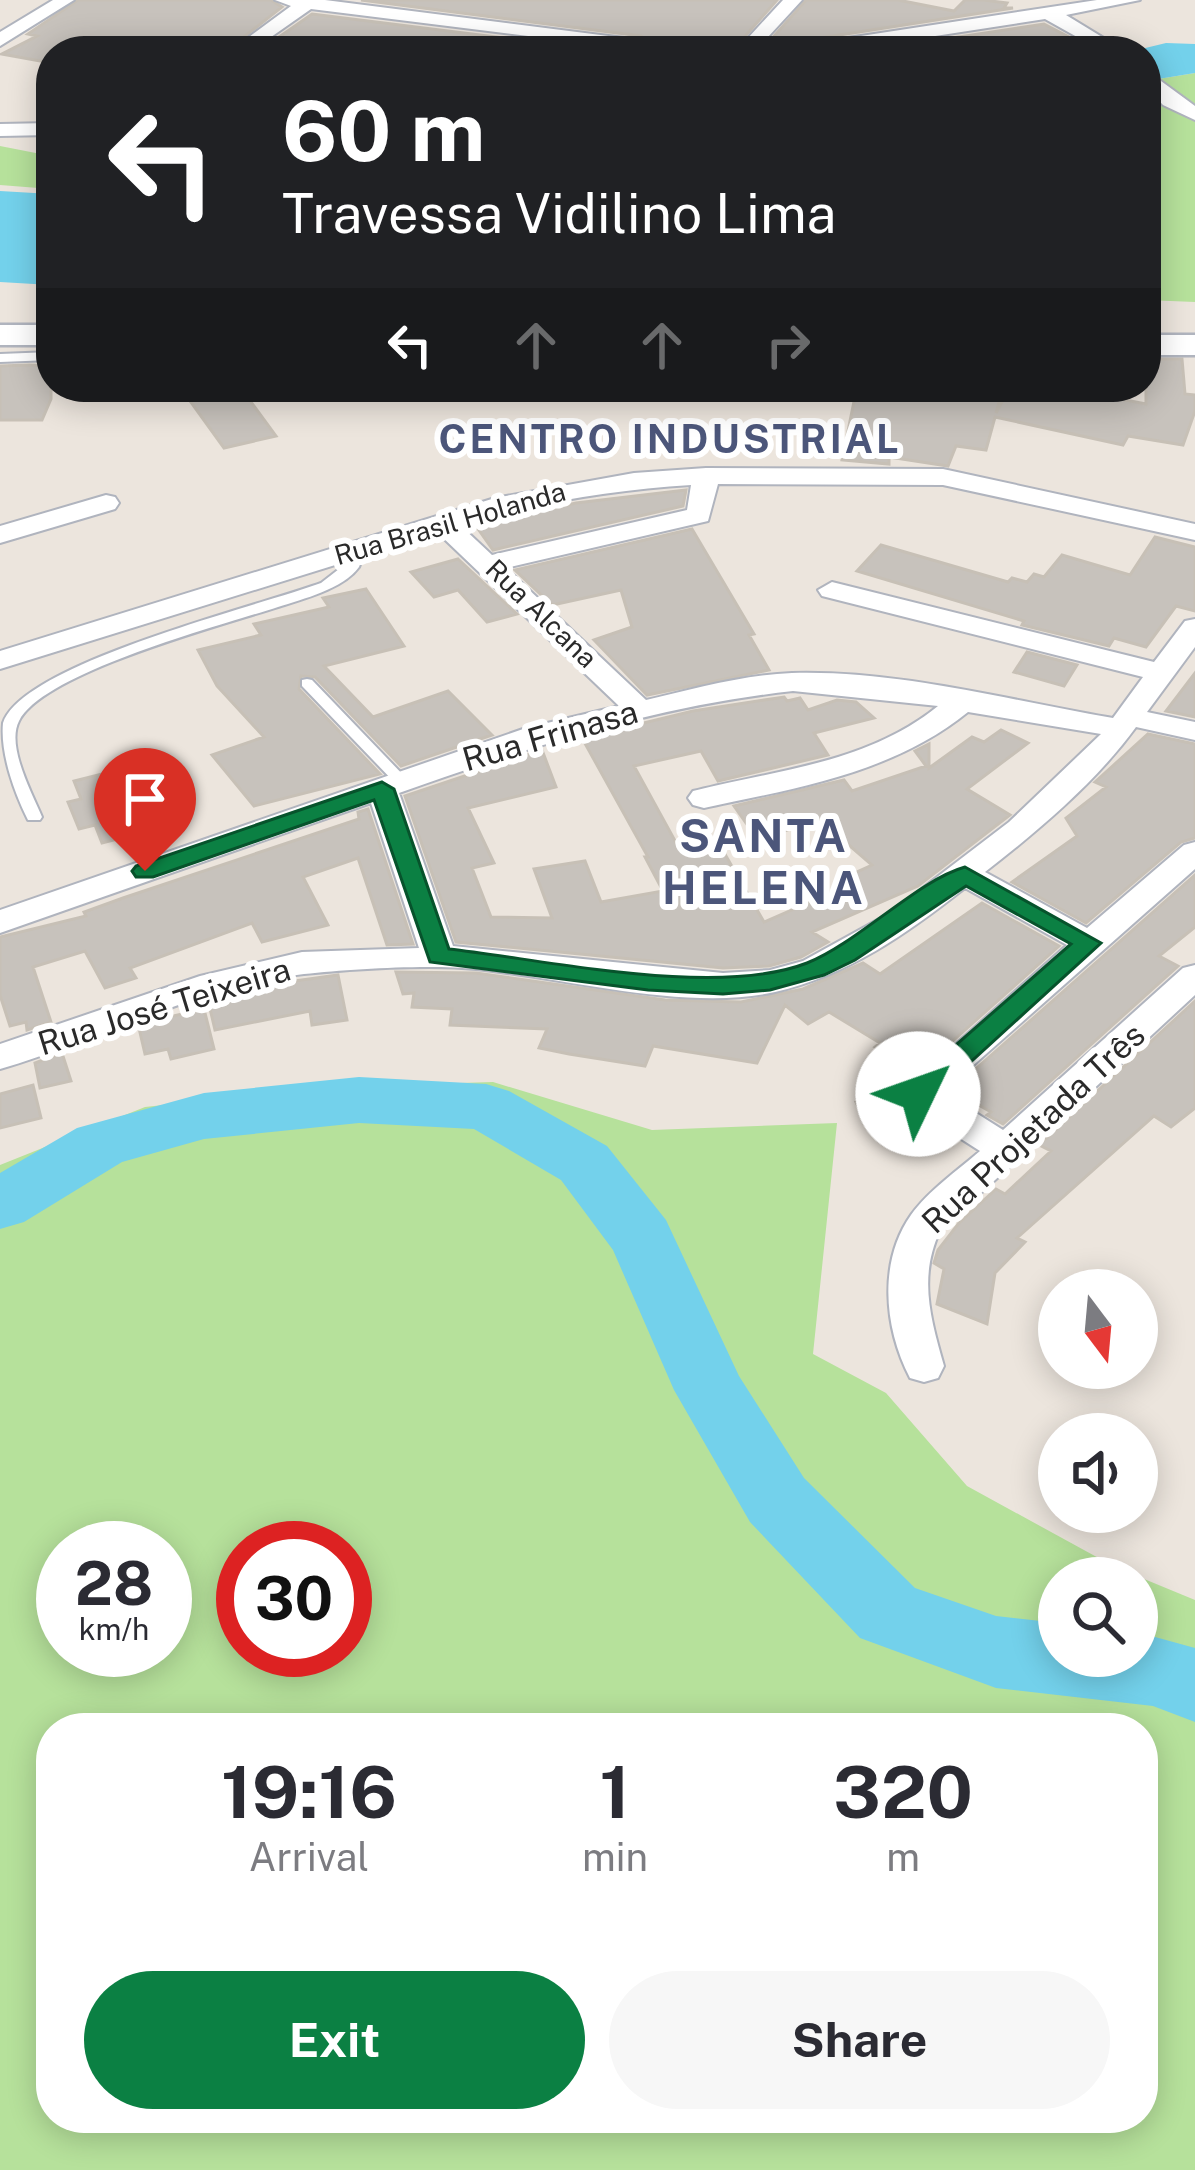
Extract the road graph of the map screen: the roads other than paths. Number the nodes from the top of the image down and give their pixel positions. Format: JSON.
{"nodes":[{"id":1,"x":65,"y":0,"type":"edge"},
{"id":2,"x":284,"y":0,"type":"edge"},
{"id":3,"x":793,"y":0,"type":"edge"},
{"id":4,"x":1131,"y":0,"type":"edge"},
{"id":5,"x":309,"y":2,"type":"edge"},
{"id":6,"x":1034,"y":10,"type":"edge"},
{"id":7,"x":534,"y":15,"type":"dead end"},
{"id":8,"x":516,"y":29,"type":"junction"},
{"id":9,"x":260,"y":36,"type":"edge"},
{"id":10,"x":509,"y":36,"type":"edge"},
{"id":11,"x":567,"y":36,"type":"edge"},
{"id":12,"x":759,"y":36,"type":"edge"},
{"id":13,"x":887,"y":36,"type":"edge"},
{"id":14,"x":1088,"y":36,"type":"edge"},
{"id":15,"x":0,"y":40,"type":"edge"},
{"id":16,"x":1161,"y":91,"type":"edge"},
{"id":17,"x":1195,"y":114,"type":"edge"},
{"id":18,"x":36,"y":129,"type":"edge"},
{"id":19,"x":0,"y":130,"type":"edge"},
{"id":20,"x":0,"y":335,"type":"edge"},
{"id":21,"x":36,"y":335,"type":"edge"},
{"id":22,"x":1161,"y":345,"type":"edge"},
{"id":23,"x":1195,"y":345,"type":"edge"},
{"id":24,"x":36,"y":357,"type":"edge"},
{"id":25,"x":0,"y":358,"type":"edge"},
{"id":26,"x":706,"y":476,"type":"junction"},
{"id":27,"x":106,"y":503,"type":"dead end"},
{"id":28,"x":442,"y":522,"type":"junction"},
{"id":29,"x":1195,"y":532,"type":"edge"},
{"id":30,"x":0,"y":535,"type":"edge"},
{"id":31,"x":357,"y":549,"type":"junction"},
{"id":32,"x":489,"y":564,"type":"junction"},
{"id":33,"x":832,"y":590,"type":"dead end"},
{"id":34,"x":1195,"y":627,"type":"edge"},
{"id":35,"x":0,"y":660,"type":"edge"},
{"id":36,"x":1160,"y":672,"type":"junction"},
{"id":37,"x":307,"y":682,"type":"dead end"},
{"id":38,"x":963,"y":701,"type":"junction"},
{"id":39,"x":638,"y":708,"type":"junction"},
{"id":40,"x":1125,"y":723,"type":"junction"},
{"id":41,"x":1195,"y":731,"type":"edge"},
{"id":42,"x":392,"y":786,"type":"junction"},
{"id":43,"x":704,"y":798,"type":"dead end"},
{"id":44,"x":34,"y":817,"type":"dead end"},
{"id":45,"x":1195,"y":852,"type":"edge"},
{"id":46,"x":965,"y":875,"type":"junction"},
{"id":47,"x":0,"y":922,"type":"edge"},
{"id":48,"x":1089,"y":943,"type":"junction"},
{"id":49,"x":439,"y":956,"type":"junction"},
{"id":50,"x":1195,"y":976,"type":"edge"},
{"id":51,"x":0,"y":1057,"type":"edge"},
{"id":52,"x":1006,"y":1149,"type":"junction"},
{"id":53,"x":924,"y":1366,"type":"dead end"}],
"edges":[{"from":1,"to":15,"type":"street"},
{"from":2,"to":5,"type":"street"},
{"from":3,"to":12,"type":"street"},
{"from":4,"to":6,"type":"street"},
{"from":5,"to":8,"type":"street"},
{"from":5,"to":9,"type":"street"},
{"from":6,"to":13,"type":"street"},
{"from":6,"to":14,"type":"street"},
{"from":7,"to":8,"type":"street"},
{"from":8,"to":10,"type":"street"},
{"from":8,"to":11,"type":"street"},
{"from":16,"to":17,"type":"street"},
{"from":18,"to":19,"type":"street"},
{"from":20,"to":21,"type":"main road"},
{"from":22,"to":23,"type":"main road"},
{"from":24,"to":25,"type":"lane"},
{"from":26,"to":28,"type":"street","name":"Rua Brasil Holanda"},
{"from":26,"to":29,"type":"street","name":"Rua Brasil Holanda"},
{"from":26,"to":32,"type":"street"},
{"from":27,"to":30,"type":"street"},
{"from":28,"to":31,"type":"street","name":"Rua Brasil Holanda"},
{"from":28,"to":32,"type":"street","name":"Rua Alcana"},
{"from":31,"to":35,"type":"street","name":"Rua Brasil Holanda"},
{"from":31,"to":44,"type":"lane"},
{"from":32,"to":39,"type":"street","name":"Rua Alcana"},
{"from":33,"to":36,"type":"street"},
{"from":34,"to":36,"type":"street","name":"Rua José Teixeira"},
{"from":36,"to":40,"type":"street","name":"Rua José Teixeira"},
{"from":37,"to":42,"type":"lane"},
{"from":38,"to":39,"type":"street","name":"Rua Frinasa"},
{"from":38,"to":40,"type":"street","name":"Rua Frinasa"},
{"from":38,"to":43,"type":"street"},
{"from":39,"to":42,"type":"street","name":"Rua Frinasa"},
{"from":40,"to":41,"type":"street","name":"Rua Frinasa"},
{"from":40,"to":46,"type":"street","name":"Rua José Teixeira"},
{"from":42,"to":47,"type":"street","name":"Rua Frinasa"},
{"from":42,"to":49,"type":"street"},
{"from":45,"to":48,"type":"street"},
{"from":46,"to":48,"type":"street"},
{"from":46,"to":49,"type":"street","name":"Rua José Teixeira"},
{"from":48,"to":52,"type":"street"},
{"from":49,"to":51,"type":"street","name":"Rua José Teixeira"},
{"from":50,"to":52,"type":"street","name":"Rua Projetada Três"},
{"from":52,"to":53,"type":"street","name":"Rua Projetada Três"}]}
